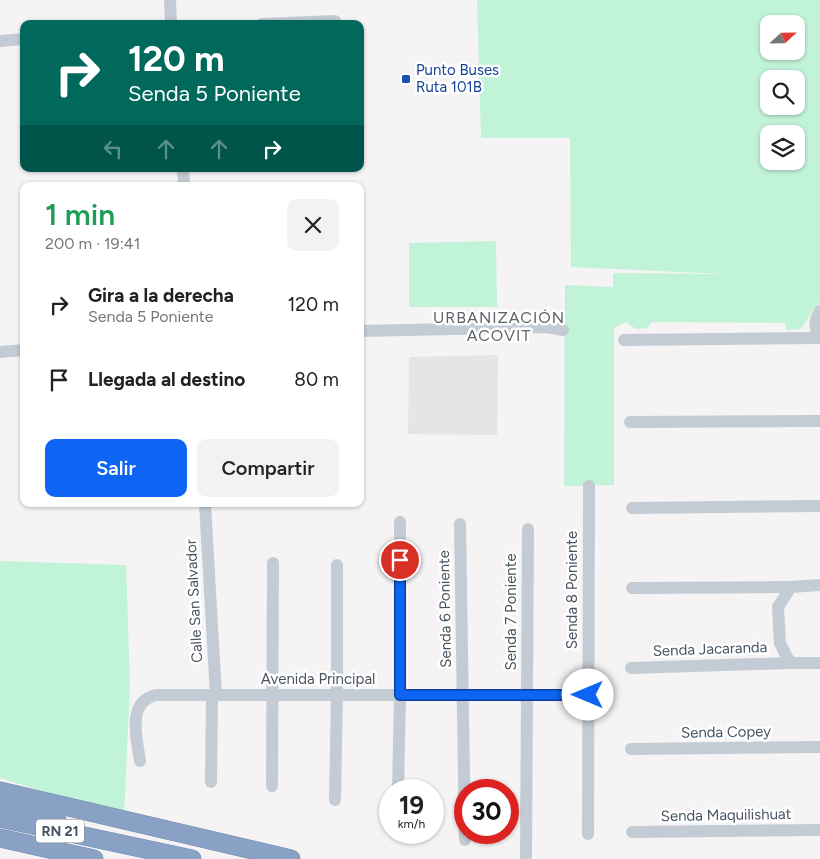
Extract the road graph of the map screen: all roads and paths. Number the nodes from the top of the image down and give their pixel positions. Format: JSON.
{"nodes":[{"id":1,"x":170,"y":0,"type":"edge"},
{"id":2,"x":171,"y":20,"type":"edge"},
{"id":3,"x":20,"y":39,"type":"edge"},
{"id":4,"x":0,"y":41,"type":"edge"},
{"id":5,"x":820,"y":311,"type":"edge"},
{"id":6,"x":564,"y":330,"type":"dead end"},
{"id":7,"x":364,"y":331,"type":"edge"},
{"id":8,"x":820,"y":337,"type":"edge"},
{"id":9,"x":624,"y":340,"type":"dead end"},
{"id":10,"x":20,"y":350,"type":"edge"},
{"id":11,"x":0,"y":352,"type":"edge"},
{"id":12,"x":820,"y":421,"type":"edge"},
{"id":13,"x":630,"y":422,"type":"dead end"},
{"id":14,"x":589,"y":486,"type":"dead end"},
{"id":15,"x":820,"y":506,"type":"edge"},
{"id":16,"x":205,"y":507,"type":"edge"},
{"id":17,"x":632,"y":508,"type":"dead end"},
{"id":18,"x":400,"y":522,"type":"dead end"},
{"id":19,"x":460,"y":524,"type":"dead end"},
{"id":20,"x":528,"y":529,"type":"dead end"},
{"id":21,"x":273,"y":563,"type":"dead end"},
{"id":22,"x":336,"y":565,"type":"dead end"},
{"id":23,"x":820,"y":585,"type":"edge"},
{"id":24,"x":791,"y":587,"type":"junction"},
{"id":25,"x":632,"y":588,"type":"dead end"},
{"id":26,"x":790,"y":663,"type":"junction"},
{"id":27,"x":820,"y":663,"type":"edge"},
{"id":28,"x":631,"y":668,"type":"dead end"},
{"id":29,"x":337,"y":694,"type":"junction"},
{"id":30,"x":462,"y":694,"type":"junction"},
{"id":31,"x":272,"y":695,"type":"junction"},
{"id":32,"x":400,"y":695,"type":"junction"},
{"id":33,"x":527,"y":695,"type":"junction"},
{"id":34,"x":588,"y":695,"type":"junction"},
{"id":35,"x":214,"y":696,"type":"junction"},
{"id":36,"x":820,"y":747,"type":"edge"},
{"id":37,"x":632,"y":749,"type":"dead end"},
{"id":38,"x":140,"y":762,"type":"dead end"},
{"id":39,"x":398,"y":779,"type":"edge"},
{"id":40,"x":463,"y":779,"type":"edge"},
{"id":41,"x":211,"y":782,"type":"dead end"},
{"id":42,"x":272,"y":786,"type":"dead end"},
{"id":43,"x":0,"y":791,"type":"edge"},
{"id":44,"x":335,"y":800,"type":"dead end"},
{"id":45,"x":0,"y":802,"type":"edge"},
{"id":46,"x":0,"y":818,"type":"edge"},
{"id":47,"x":820,"y":830,"type":"edge"},
{"id":48,"x":632,"y":832,"type":"dead end"},
{"id":49,"x":588,"y":834,"type":"dead end"},
{"id":50,"x":0,"y":838,"type":"edge"},
{"id":51,"x":121,"y":843,"type":"junction"},
{"id":52,"x":526,"y":856,"type":"dead end"},
{"id":53,"x":94,"y":859,"type":"edge"},
{"id":54,"x":192,"y":859,"type":"edge"},
{"id":55,"x":291,"y":859,"type":"edge"}],
"edges":[{"from":1,"to":2,"type":"street"},
{"from":3,"to":4,"type":"street"},
{"from":5,"to":8,"type":"street"},
{"from":6,"to":7,"type":"street"},
{"from":8,"to":9,"type":"street"},
{"from":10,"to":11,"type":"street"},
{"from":12,"to":13,"type":"street"},
{"from":14,"to":34,"type":"street","name":"Senda 8 Poniente"},
{"from":15,"to":17,"type":"street"},
{"from":16,"to":35,"type":"street","name":"Calle San Salvador"},
{"from":18,"to":32,"type":"street"},
{"from":19,"to":30,"type":"street","name":"Senda 6 Poniente"},
{"from":20,"to":33,"type":"street","name":"Senda 7 Poniente"},
{"from":21,"to":31,"type":"street"},
{"from":22,"to":29,"type":"street"},
{"from":23,"to":24,"type":"street"},
{"from":24,"to":25,"type":"street"},
{"from":24,"to":26,"type":"street"},
{"from":26,"to":27,"type":"street","name":"Senda Jacaranda"},
{"from":26,"to":28,"type":"street","name":"Senda Jacaranda"},
{"from":29,"to":31,"type":"street","name":"Avenida Principal"},
{"from":29,"to":32,"type":"street","name":"Avenida Principal"},
{"from":29,"to":44,"type":"street"},
{"from":30,"to":32,"type":"street","name":"Avenida Principal"},
{"from":30,"to":33,"type":"street","name":"Avenida Principal"},
{"from":30,"to":40,"type":"street","name":"Senda 6 Poniente"},
{"from":31,"to":35,"type":"street","name":"Avenida Principal"},
{"from":31,"to":42,"type":"street"},
{"from":32,"to":39,"type":"street"},
{"from":33,"to":34,"type":"street","name":"Avenida Principal"},
{"from":33,"to":52,"type":"street","name":"Senda 7 Poniente"},
{"from":34,"to":49,"type":"street","name":"Senda 8 Poniente"},
{"from":35,"to":38,"type":"street","name":"Avenida Principal"},
{"from":35,"to":41,"type":"street","name":"Calle San Salvador"},
{"from":36,"to":37,"type":"street","name":"Senda Copey"},
{"from":43,"to":55,"type":"highway"},
{"from":45,"to":51,"type":"highway"},
{"from":46,"to":51,"type":"highway","number":"RN 21"},
{"from":47,"to":48,"type":"street","name":"Senda Maquilishuat"},
{"from":50,"to":53,"type":"highway","number":"RN 21"},
{"from":51,"to":54,"type":"highway","number":"RN 21"}]}
